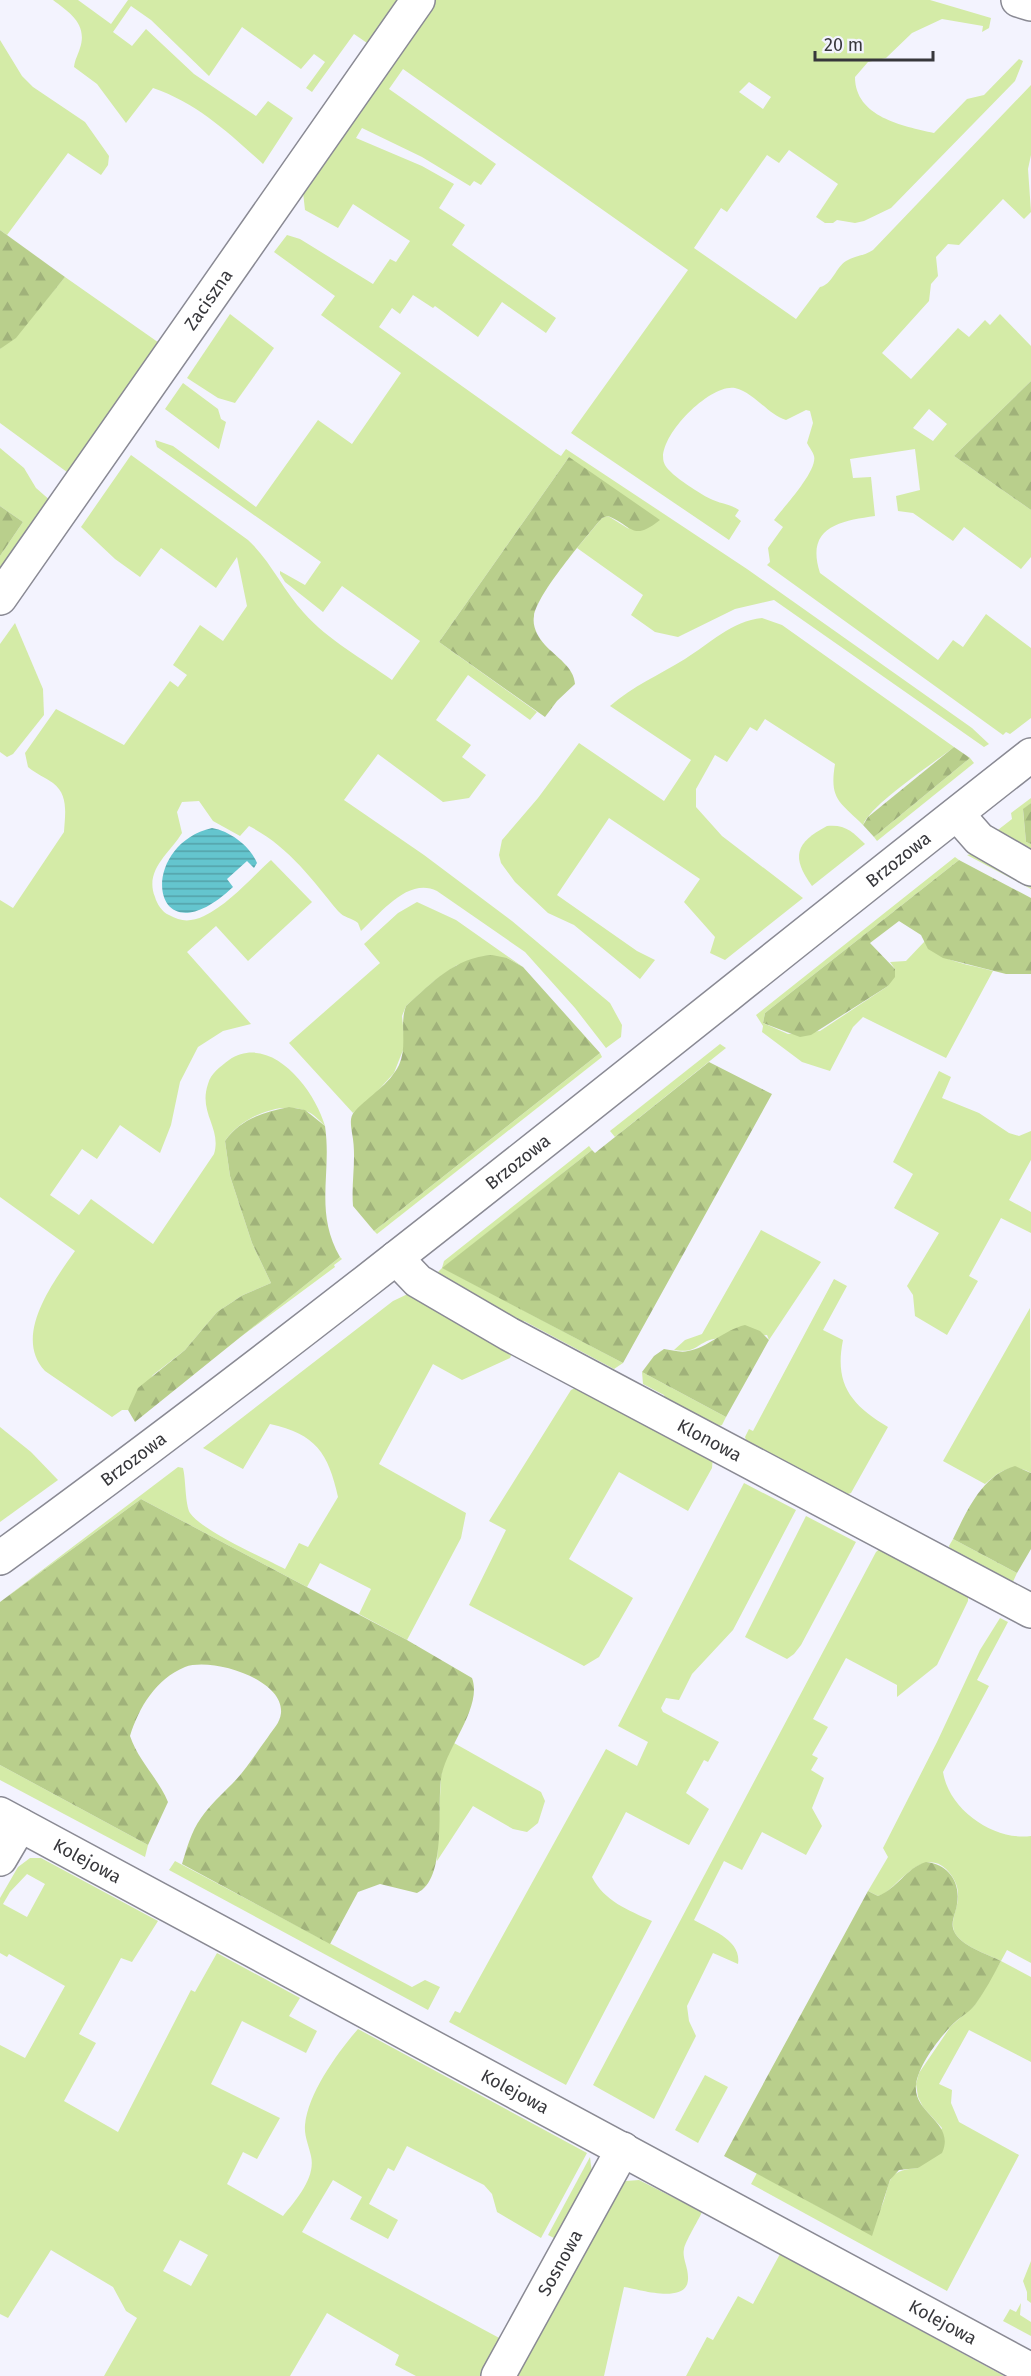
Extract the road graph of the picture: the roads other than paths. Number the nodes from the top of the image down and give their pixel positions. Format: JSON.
{"nodes":[{"id":1,"x":418,"y":0,"type":"edge"},
{"id":2,"x":1018,"y":0,"type":"edge"},
{"id":3,"x":1031,"y":4,"type":"edge"},
{"id":4,"x":0,"y":598,"type":"edge"},
{"id":5,"x":1031,"y":755,"type":"edge"},
{"id":6,"x":957,"y":814,"type":"junction"},
{"id":7,"x":1031,"y":869,"type":"edge"},
{"id":8,"x":396,"y":1258,"type":"junction"},
{"id":9,"x":0,"y":1558,"type":"edge"},
{"id":10,"x":1031,"y":1611,"type":"edge"},
{"id":11,"x":10,"y":1819,"type":"edge"},
{"id":12,"x":0,"y":1859,"type":"edge"},
{"id":13,"x":623,"y":2149,"type":"junction"},
{"id":14,"x":1031,"y":2370,"type":"edge"},
{"id":15,"x":498,"y":2376,"type":"edge"}],
"edges":[{"from":1,"to":4,"type":"street","name":"Zaciszna"},
{"from":2,"to":3,"type":"street"},
{"from":5,"to":6,"type":"street","name":"Brzozowa"},
{"from":6,"to":7,"type":"street"},
{"from":6,"to":8,"type":"street","name":"Brzozowa"},
{"from":8,"to":9,"type":"street","name":"Brzozowa"},
{"from":8,"to":10,"type":"street","name":"Klonowa"},
{"from":11,"to":12,"type":"street"},
{"from":11,"to":13,"type":"street","name":"Kolejowa"},
{"from":13,"to":14,"type":"street","name":"Kolejowa"},
{"from":13,"to":15,"type":"street","name":"Sosnowa"}]}
